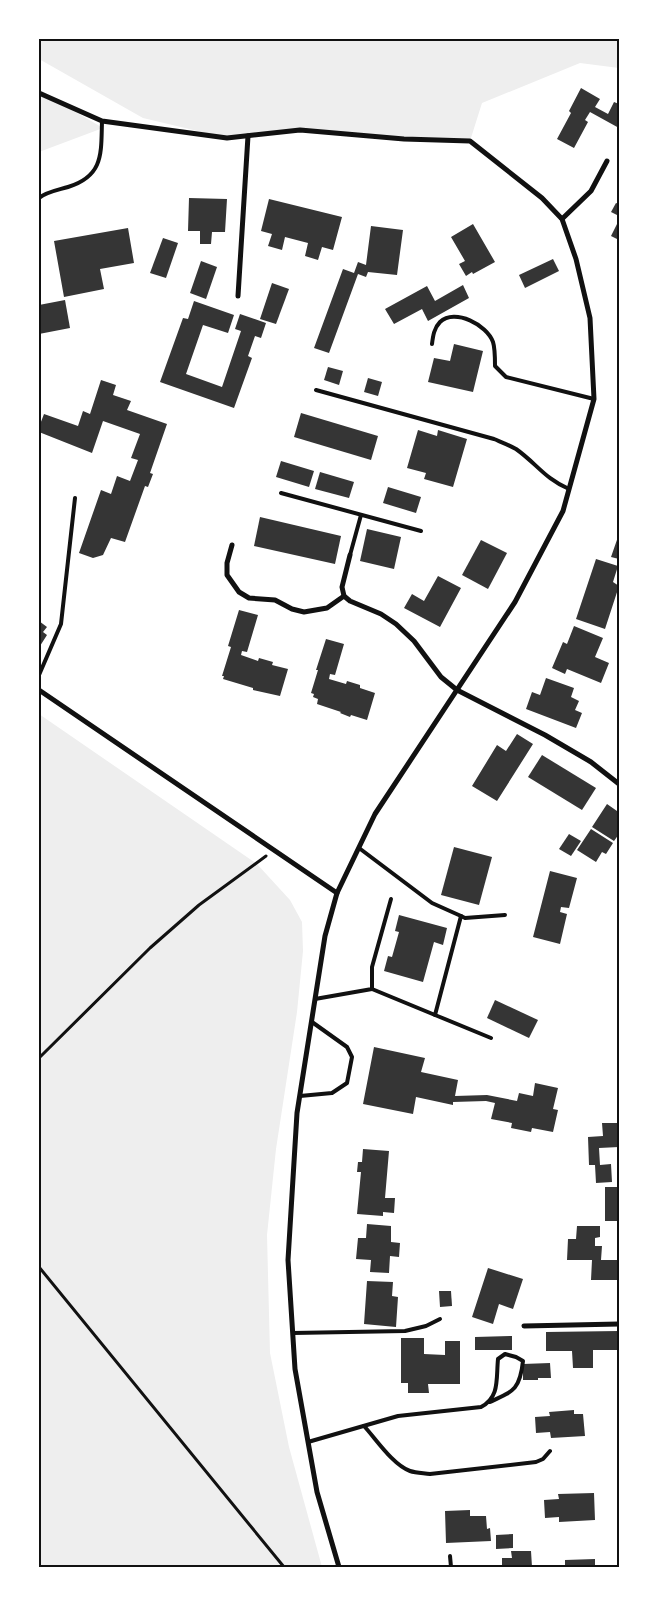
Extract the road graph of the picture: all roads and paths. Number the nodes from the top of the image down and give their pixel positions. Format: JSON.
{"nodes":[{"id":1,"x":39,"y":94,"type":"edge"},
{"id":2,"x":102,"y":121,"type":"junction"},
{"id":3,"x":248,"y":136,"type":"junction"},
{"id":4,"x":607,"y":161,"type":"dead end"},
{"id":5,"x":39,"y":198,"type":"edge"},
{"id":6,"x":562,"y":219,"type":"junction"},
{"id":7,"x":238,"y":296,"type":"dead end"},
{"id":8,"x":432,"y":344,"type":"dead end"},
{"id":9,"x":316,"y":390,"type":"dead end"},
{"id":10,"x":594,"y":399,"type":"junction"},
{"id":11,"x":569,"y":490,"type":"junction"},
{"id":12,"x":281,"y":493,"type":"dead end"},
{"id":13,"x":75,"y":498,"type":"dead end"},
{"id":14,"x":361,"y":515,"type":"junction"},
{"id":15,"x":421,"y":531,"type":"dead end"},
{"id":16,"x":232,"y":545,"type":"dead end"},
{"id":17,"x":350,"y":555,"type":"joint"},
{"id":18,"x":344,"y":596,"type":"junction"},
{"id":19,"x":39,"y":675,"type":"edge"},
{"id":20,"x":39,"y":690,"type":"edge"},
{"id":21,"x":457,"y":690,"type":"junction"},
{"id":22,"x":619,"y":784,"type":"edge"},
{"id":23,"x":359,"y":848,"type":"junction"},
{"id":24,"x":274,"y":850,"type":"junction"},
{"id":25,"x":337,"y":893,"type":"junction"},
{"id":26,"x":391,"y":899,"type":"dead end"},
{"id":27,"x":505,"y":915,"type":"dead end"},
{"id":28,"x":462,"y":916,"type":"junction"},
{"id":29,"x":372,"y":989,"type":"junction"},
{"id":30,"x":315,"y":999,"type":"junction"},
{"id":31,"x":434,"y":1015,"type":"junction"},
{"id":32,"x":312,"y":1022,"type":"junction"},
{"id":33,"x":491,"y":1038,"type":"dead end"},
{"id":34,"x":39,"y":1058,"type":"edge"},
{"id":35,"x":300,"y":1096,"type":"junction"},
{"id":36,"x":39,"y":1267,"type":"edge"},
{"id":37,"x":440,"y":1319,"type":"dead end"},
{"id":38,"x":619,"y":1324,"type":"edge"},
{"id":39,"x":524,"y":1326,"type":"dead end"},
{"id":40,"x":292,"y":1333,"type":"junction"},
{"id":41,"x":490,"y":1402,"type":"junction"},
{"id":42,"x":364,"y":1426,"type":"junction"},
{"id":43,"x":308,"y":1442,"type":"junction"},
{"id":44,"x":550,"y":1451,"type":"dead end"},
{"id":45,"x":450,"y":1556,"type":"dead end"},
{"id":46,"x":284,"y":1567,"type":"edge"},
{"id":47,"x":339,"y":1567,"type":"edge"},
{"id":48,"x":451,"y":1567,"type":"edge"}],
"edges":[{"from":1,"to":2,"type":"street"},
{"from":2,"to":3,"type":"street"},
{"from":2,"to":5,"type":"lane"},
{"from":3,"to":6,"type":"street"},
{"from":3,"to":7,"type":"street"},
{"from":4,"to":6,"type":"street"},
{"from":6,"to":10,"type":"street"},
{"from":8,"to":10,"type":"lane"},
{"from":9,"to":11,"type":"lane"},
{"from":10,"to":11,"type":"street"},
{"from":11,"to":21,"type":"street"},
{"from":12,"to":14,"type":"lane"},
{"from":13,"to":19,"type":"lane"},
{"from":14,"to":15,"type":"lane"},
{"from":14,"to":17,"type":"lane"},
{"from":16,"to":18,"type":"street"},
{"from":17,"to":18,"type":"street"},
{"from":18,"to":21,"type":"street"},
{"from":20,"to":24,"type":"street"},
{"from":21,"to":22,"type":"street"},
{"from":21,"to":23,"type":"street"},
{"from":23,"to":25,"type":"street"},
{"from":23,"to":28,"type":"lane"},
{"from":24,"to":25,"type":"street"},
{"from":24,"to":34,"type":"path"},
{"from":25,"to":30,"type":"street"},
{"from":26,"to":29,"type":"lane"},
{"from":27,"to":28,"type":"lane"},
{"from":28,"to":31,"type":"lane"},
{"from":29,"to":30,"type":"lane"},
{"from":29,"to":31,"type":"lane"},
{"from":30,"to":32,"type":"street"},
{"from":31,"to":33,"type":"lane"},
{"from":32,"to":35,"type":"street"},
{"from":32,"to":35,"type":"lane"},
{"from":35,"to":40,"type":"street"},
{"from":36,"to":46,"type":"path"},
{"from":37,"to":40,"type":"lane"},
{"from":38,"to":39,"type":"street"},
{"from":40,"to":43,"type":"street"},
{"from":41,"to":41,"type":"lane"},
{"from":41,"to":42,"type":"lane"},
{"from":42,"to":43,"type":"lane"},
{"from":42,"to":44,"type":"lane"},
{"from":43,"to":47,"type":"street"},
{"from":45,"to":48,"type":"lane"}]}
